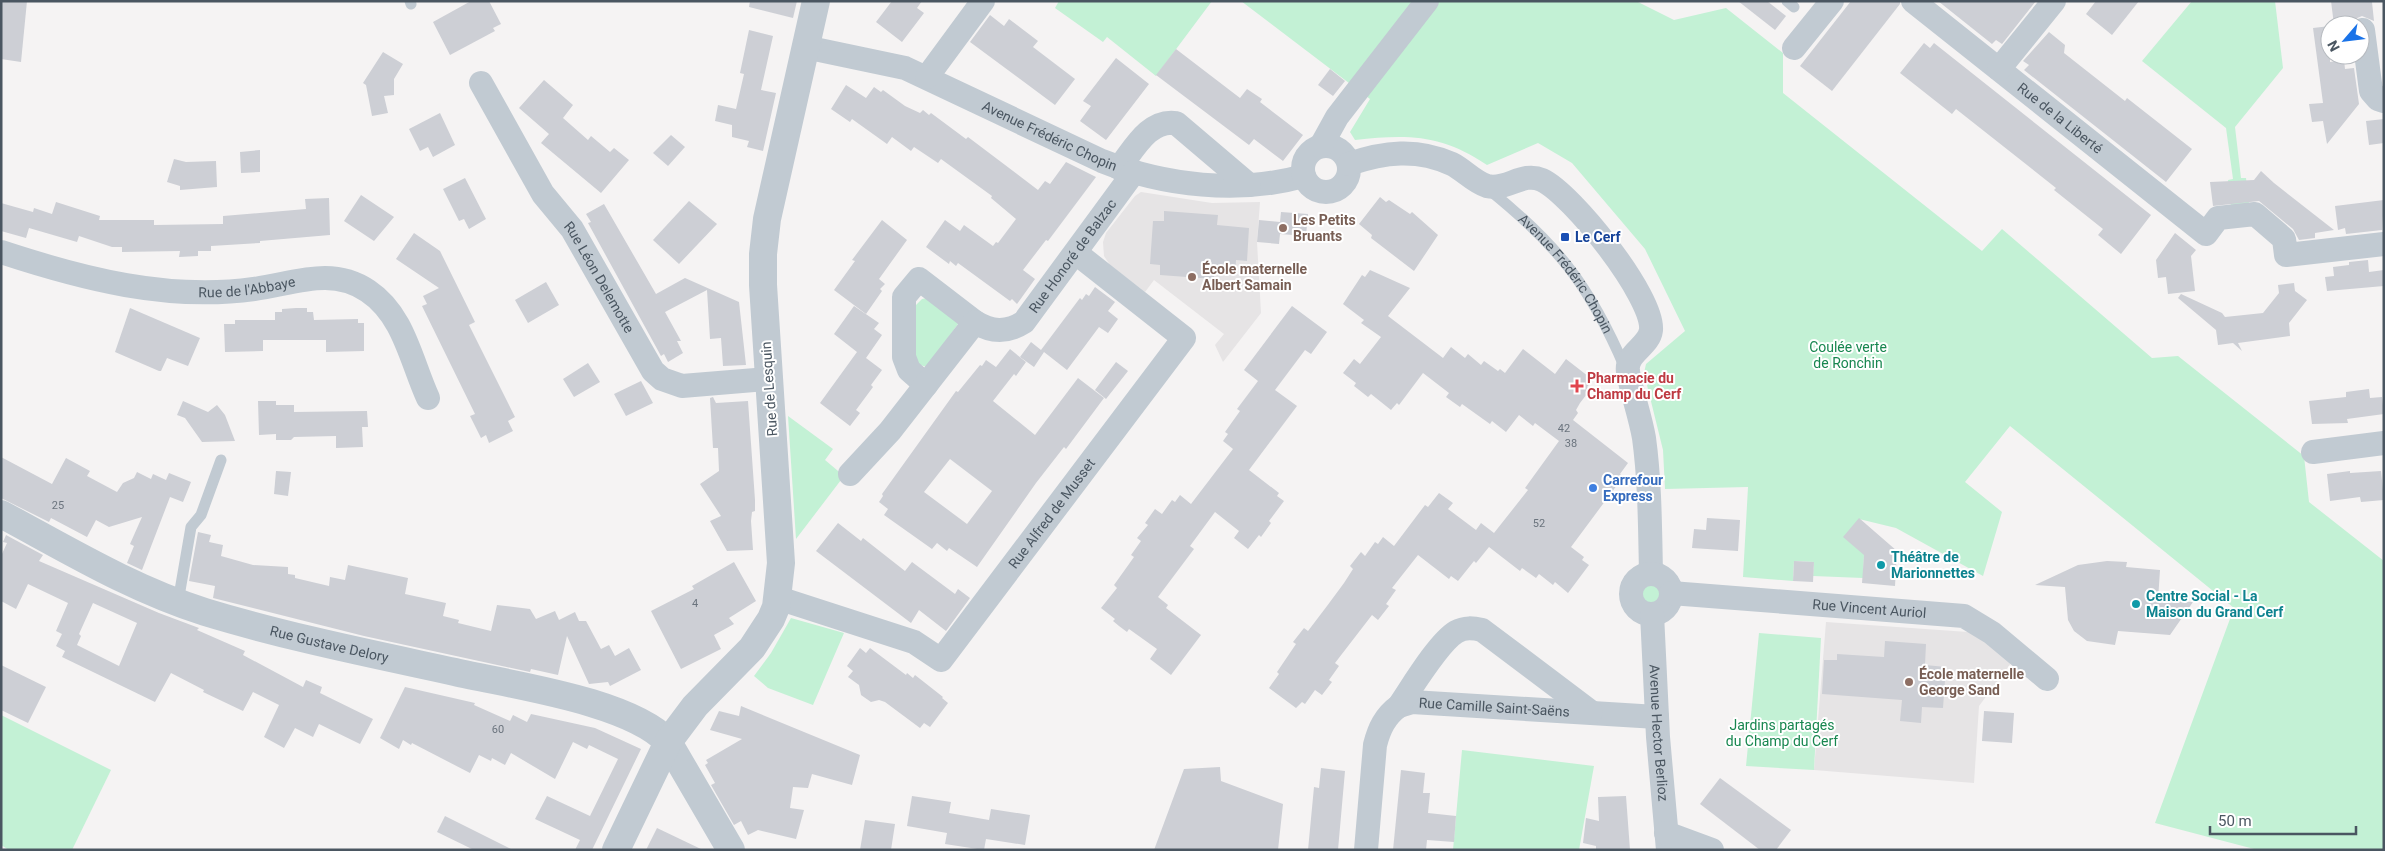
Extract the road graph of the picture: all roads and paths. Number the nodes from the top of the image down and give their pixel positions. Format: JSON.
{"nodes":[{"id":1,"x":816,"y":1,"type":"edge"},
{"id":2,"x":983,"y":1,"type":"edge"},
{"id":3,"x":1427,"y":1,"type":"edge"},
{"id":4,"x":1832,"y":1,"type":"edge"},
{"id":5,"x":1913,"y":1,"type":"edge"},
{"id":6,"x":2054,"y":1,"type":"edge"},
{"id":7,"x":805,"y":47,"type":"junction"},
{"id":8,"x":1794,"y":48,"type":"dead end"},
{"id":9,"x":2368,"y":65,"type":"edge"},
{"id":10,"x":1999,"y":69,"type":"junction"},
{"id":11,"x":927,"y":77,"type":"junction"},
{"id":12,"x":481,"y":83,"type":"dead end"},
{"id":13,"x":2384,"y":101,"type":"edge"},
{"id":14,"x":1321,"y":146,"type":"junction"},
{"id":15,"x":1349,"y":164,"type":"junction"},
{"id":16,"x":1126,"y":170,"type":"junction"},
{"id":17,"x":1304,"y":176,"type":"junction"},
{"id":18,"x":1481,"y":183,"type":"junction"},
{"id":19,"x":1249,"y":185,"type":"junction"},
{"id":20,"x":2384,"y":244,"type":"edge"},
{"id":21,"x":1,"y":252,"type":"edge"},
{"id":22,"x":1076,"y":253,"type":"junction"},
{"id":23,"x":976,"y":322,"type":"junction"},
{"id":24,"x":768,"y":379,"type":"junction"},
{"id":25,"x":1630,"y":380,"type":"junction"},
{"id":26,"x":926,"y":385,"type":"junction"},
{"id":27,"x":428,"y":398,"type":"dead end"},
{"id":28,"x":2384,"y":443,"type":"edge"},
{"id":29,"x":2313,"y":452,"type":"dead end"},
{"id":30,"x":221,"y":460,"type":"dead end"},
{"id":31,"x":850,"y":474,"type":"dead end"},
{"id":32,"x":1,"y":514,"type":"edge"},
{"id":33,"x":1651,"y":574,"type":"junction"},
{"id":34,"x":1671,"y":594,"type":"junction"},
{"id":35,"x":778,"y":598,"type":"junction"},
{"id":36,"x":178,"y":602,"type":"junction"},
{"id":37,"x":1652,"y":614,"type":"junction"},
{"id":38,"x":2047,"y":679,"type":"dead end"},
{"id":39,"x":1399,"y":706,"type":"junction"},
{"id":40,"x":1591,"y":712,"type":"junction"},
{"id":41,"x":1657,"y":717,"type":"junction"},
{"id":42,"x":668,"y":742,"type":"junction"},
{"id":43,"x":1667,"y":842,"type":"edge"},
{"id":44,"x":616,"y":850,"type":"edge"},
{"id":45,"x":731,"y":850,"type":"edge"},
{"id":46,"x":1366,"y":850,"type":"edge"},
{"id":47,"x":1712,"y":850,"type":"edge"}],
"edges":[{"from":1,"to":7,"type":"street","name":"Rue de Lesquin"},
{"from":2,"to":11,"type":"street"},
{"from":3,"to":14,"type":"street"},
{"from":4,"to":8,"type":"street"},
{"from":5,"to":10,"type":"street","name":"Rue de la Liberté"},
{"from":6,"to":10,"type":"street"},
{"from":7,"to":11,"type":"street","name":"Avenue Frédéric Chopin"},
{"from":7,"to":24,"type":"street","name":"Rue de Lesquin"},
{"from":9,"to":13,"type":"street"},
{"from":10,"to":20,"type":"street","name":"Rue de la Liberté"},
{"from":11,"to":16,"type":"street","name":"Avenue Frédéric Chopin"},
{"from":12,"to":24,"type":"street","name":"Rue Léon Delemotte"},
{"from":14,"to":15,"type":"street"},
{"from":14,"to":17,"type":"street"},
{"from":15,"to":17,"type":"street"},
{"from":15,"to":18,"type":"street","name":"Avenue Frédéric Chopin"},
{"from":16,"to":19,"type":"street","name":"Avenue Frédéric Chopin"},
{"from":16,"to":19,"type":"street","name":"Rue Honoré de Balzac"},
{"from":16,"to":22,"type":"street","name":"Rue Honoré de Balzac"},
{"from":17,"to":19,"type":"street","name":"Avenue Frédéric Chopin"},
{"from":18,"to":25,"type":"lane","name":"Avenue Frédéric Chopin"},
{"from":18,"to":25,"type":"street","name":"Avenue Frédéric Chopin"},
{"from":21,"to":27,"type":"street","name":"Rue de l'Abbaye"},
{"from":22,"to":23,"type":"street","name":"Rue Honoré de Balzac"},
{"from":22,"to":35,"type":"street","name":"Rue Alfred de Musset"},
{"from":23,"to":26,"type":"street"},
{"from":23,"to":26,"type":"street","name":"Rue Honoré de Balzac"},
{"from":24,"to":35,"type":"street","name":"Rue de Lesquin"},
{"from":25,"to":33,"type":"street","name":"Avenue Frédéric Chopin"},
{"from":26,"to":31,"type":"street"},
{"from":28,"to":29,"type":"street"},
{"from":30,"to":36,"type":"lane"},
{"from":32,"to":36,"type":"street","name":"Rue Gustave Delory"},
{"from":33,"to":34,"type":"street"},
{"from":33,"to":37,"type":"street"},
{"from":34,"to":37,"type":"street"},
{"from":34,"to":38,"type":"street","name":"Rue Vincent Auriol"},
{"from":35,"to":42,"type":"street","name":"Rue de Lesquin"},
{"from":36,"to":42,"type":"street","name":"Rue Gustave Delory"},
{"from":37,"to":41,"type":"street","name":"Avenue Hector Berlioz"},
{"from":39,"to":40,"type":"street","name":"Rue Camille Saint-Saëns"},
{"from":39,"to":40,"type":"street","name":"Rue Camille Saint-Saëns"},
{"from":39,"to":46,"type":"street","name":"Rue Camille Saint-Saëns"},
{"from":40,"to":41,"type":"street","name":"Rue Camille Saint-Saëns"},
{"from":41,"to":43,"type":"street","name":"Avenue Hector Berlioz"},
{"from":42,"to":44,"type":"street","name":"Rue de Lesquin"},
{"from":42,"to":45,"type":"street","name":"Rue Gustave Delory"},
{"from":43,"to":47,"type":"street"}]}
